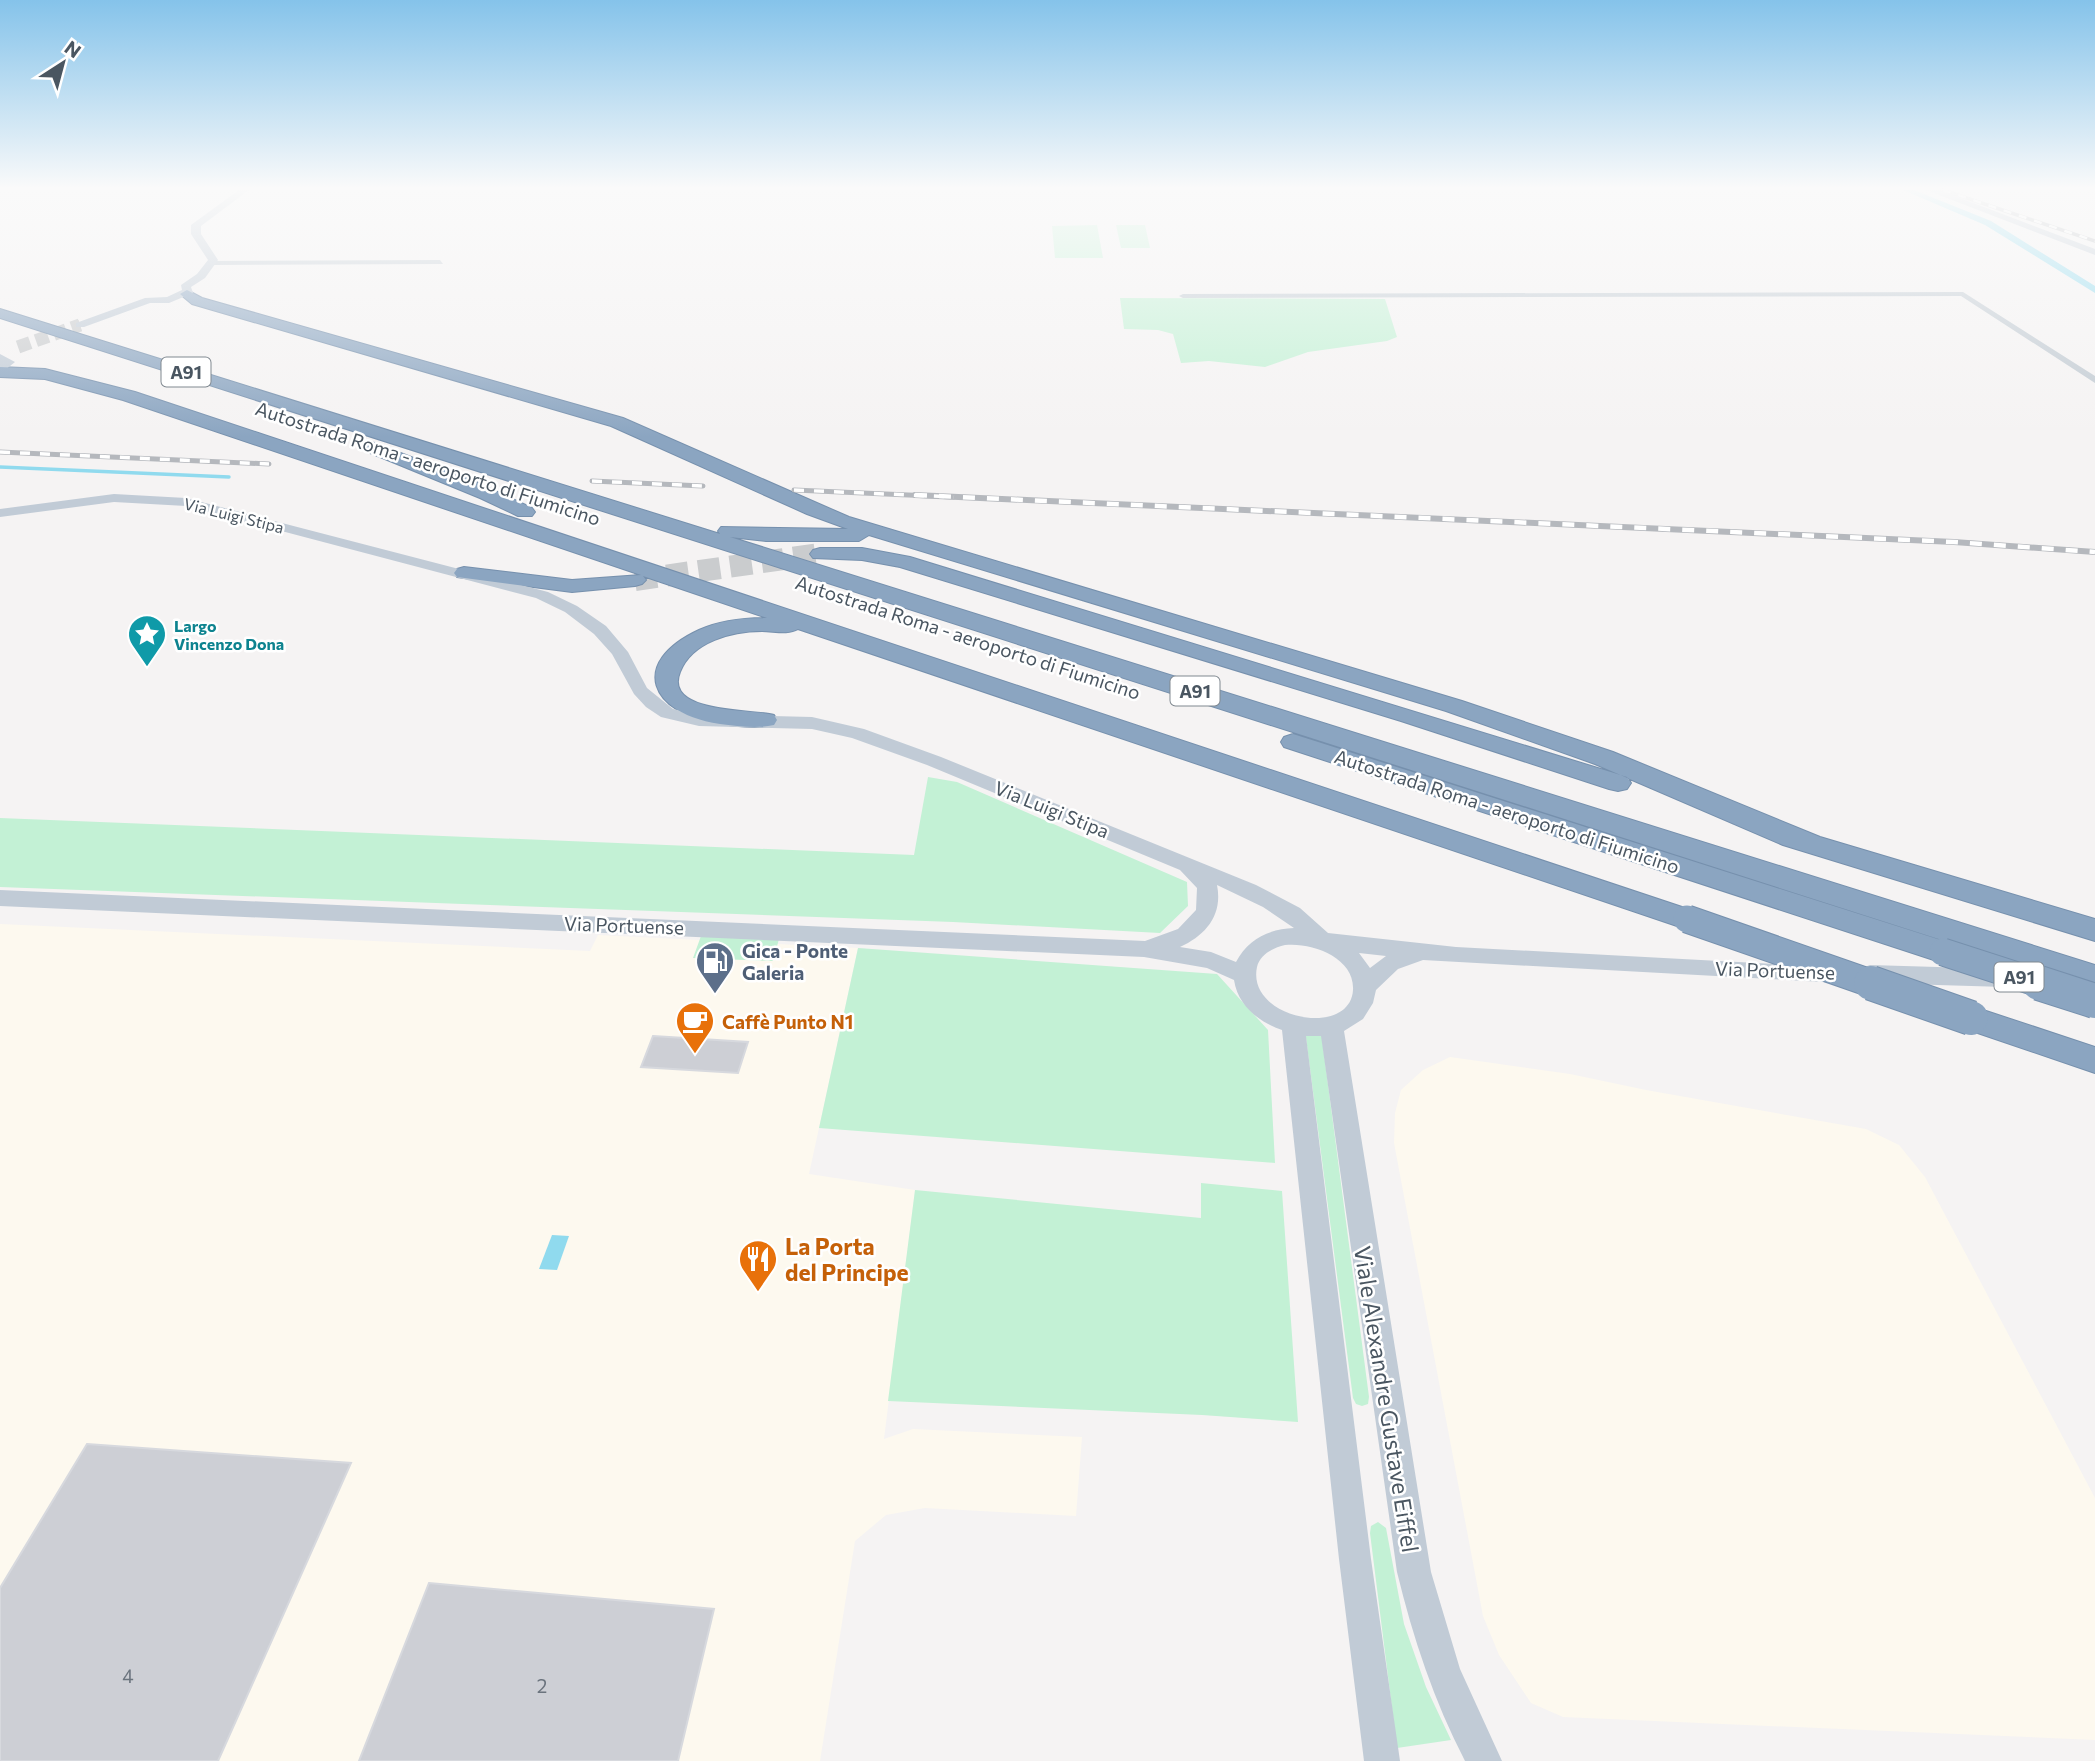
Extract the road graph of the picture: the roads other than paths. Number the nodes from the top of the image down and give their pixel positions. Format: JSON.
{"nodes":[{"id":1,"x":204,"y":272,"type":"edge"},
{"id":2,"x":186,"y":290,"type":"junction"},
{"id":3,"x":1183,"y":296,"type":"dead end"},
{"id":4,"x":1,"y":316,"type":"edge"},
{"id":5,"x":80,"y":326,"type":"tunnel mouth"},
{"id":6,"x":4,"y":354,"type":"edge"},
{"id":7,"x":0,"y":371,"type":"edge"},
{"id":8,"x":2095,"y":380,"type":"edge"},
{"id":9,"x":357,"y":440,"type":"junction"},
{"id":10,"x":626,"y":511,"type":"junction"},
{"id":11,"x":0,"y":513,"type":"edge"},
{"id":12,"x":897,"y":539,"type":"junction"},
{"id":13,"x":820,"y":554,"type":"tunnel mouth"},
{"id":14,"x":635,"y":572,"type":"junction"},
{"id":15,"x":464,"y":573,"type":"junction"},
{"id":16,"x":847,"y":636,"type":"junction"},
{"id":17,"x":765,"y":720,"type":"junction"},
{"id":18,"x":1812,"y":844,"type":"junction"},
{"id":19,"x":1185,"y":864,"type":"junction"},
{"id":20,"x":0,"y":898,"type":"edge"},
{"id":21,"x":2095,"y":930,"type":"edge"},
{"id":22,"x":1322,"y":941,"type":"junction"},
{"id":23,"x":1144,"y":949,"type":"junction"},
{"id":24,"x":1456,"y":955,"type":"junction"},
{"id":25,"x":1244,"y":975,"type":"junction"},
{"id":26,"x":2095,"y":979,"type":"edge"},
{"id":27,"x":1365,"y":986,"type":"junction"},
{"id":28,"x":2095,"y":1001,"type":"edge"},
{"id":29,"x":1293,"y":1025,"type":"junction"},
{"id":30,"x":1331,"y":1026,"type":"junction"},
{"id":31,"x":2095,"y":1060,"type":"edge"},
{"id":32,"x":1382,"y":1761,"type":"edge"},
{"id":33,"x":1484,"y":1761,"type":"edge"}],
"edges":[{"from":1,"to":2,"type":"street"},
{"from":2,"to":5,"type":"street"},
{"from":2,"to":12,"type":"highway"},
{"from":3,"to":8,"type":"street"},
{"from":4,"to":9,"type":"highway","name":"Autostrada Roma - aeroporto di Fiumicino","number":"A91"},
{"from":4,"to":10,"type":"highway","name":"Autostrada Roma - aeroporto di Fiumicino","number":"A91"},
{"from":6,"to":7,"type":"street"},
{"from":7,"to":14,"type":"highway"},
{"from":9,"to":14,"type":"highway"},
{"from":9,"to":28,"type":"highway","name":"Autostrada Roma - aeroporto di Fiumicino","number":"A91","bridge":true},
{"from":10,"to":12,"type":"highway"},
{"from":10,"to":26,"type":"highway","name":"Autostrada Roma - aeroporto di Fiumicino","number":"A91"},
{"from":11,"to":15,"type":"street","name":"Via Luigi Stipa"},
{"from":12,"to":18,"type":"highway"},
{"from":13,"to":18,"type":"highway"},
{"from":14,"to":15,"type":"highway"},
{"from":14,"to":16,"type":"highway"},
{"from":15,"to":17,"type":"street","name":"Via Luigi Stipa"},
{"from":16,"to":17,"type":"highway"},
{"from":16,"to":31,"type":"highway","bridge":true},
{"from":17,"to":19,"type":"street","name":"Via Luigi Stipa"},
{"from":18,"to":21,"type":"highway"},
{"from":19,"to":22,"type":"street","name":"Via Luigi Stipa"},
{"from":19,"to":23,"type":"street"},
{"from":20,"to":23,"type":"street","name":"Via Portuense"},
{"from":22,"to":24,"type":"street","name":"Via Portuense"},
{"from":22,"to":25,"type":"street","name":"Via Portuense"},
{"from":22,"to":27,"type":"street","name":"Via Portuense"},
{"from":23,"to":25,"type":"street","name":"Via Portuense"},
{"from":24,"to":26,"type":"street","name":"Via Portuense"},
{"from":24,"to":27,"type":"street","name":"Via Portuense"},
{"from":25,"to":29,"type":"street"},
{"from":27,"to":30,"type":"street","name":"Via Portuense"},
{"from":29,"to":30,"type":"street"},
{"from":29,"to":32,"type":"street"},
{"from":30,"to":33,"type":"street","name":"Viale Alexandre Gustave Eiffel"}]}
